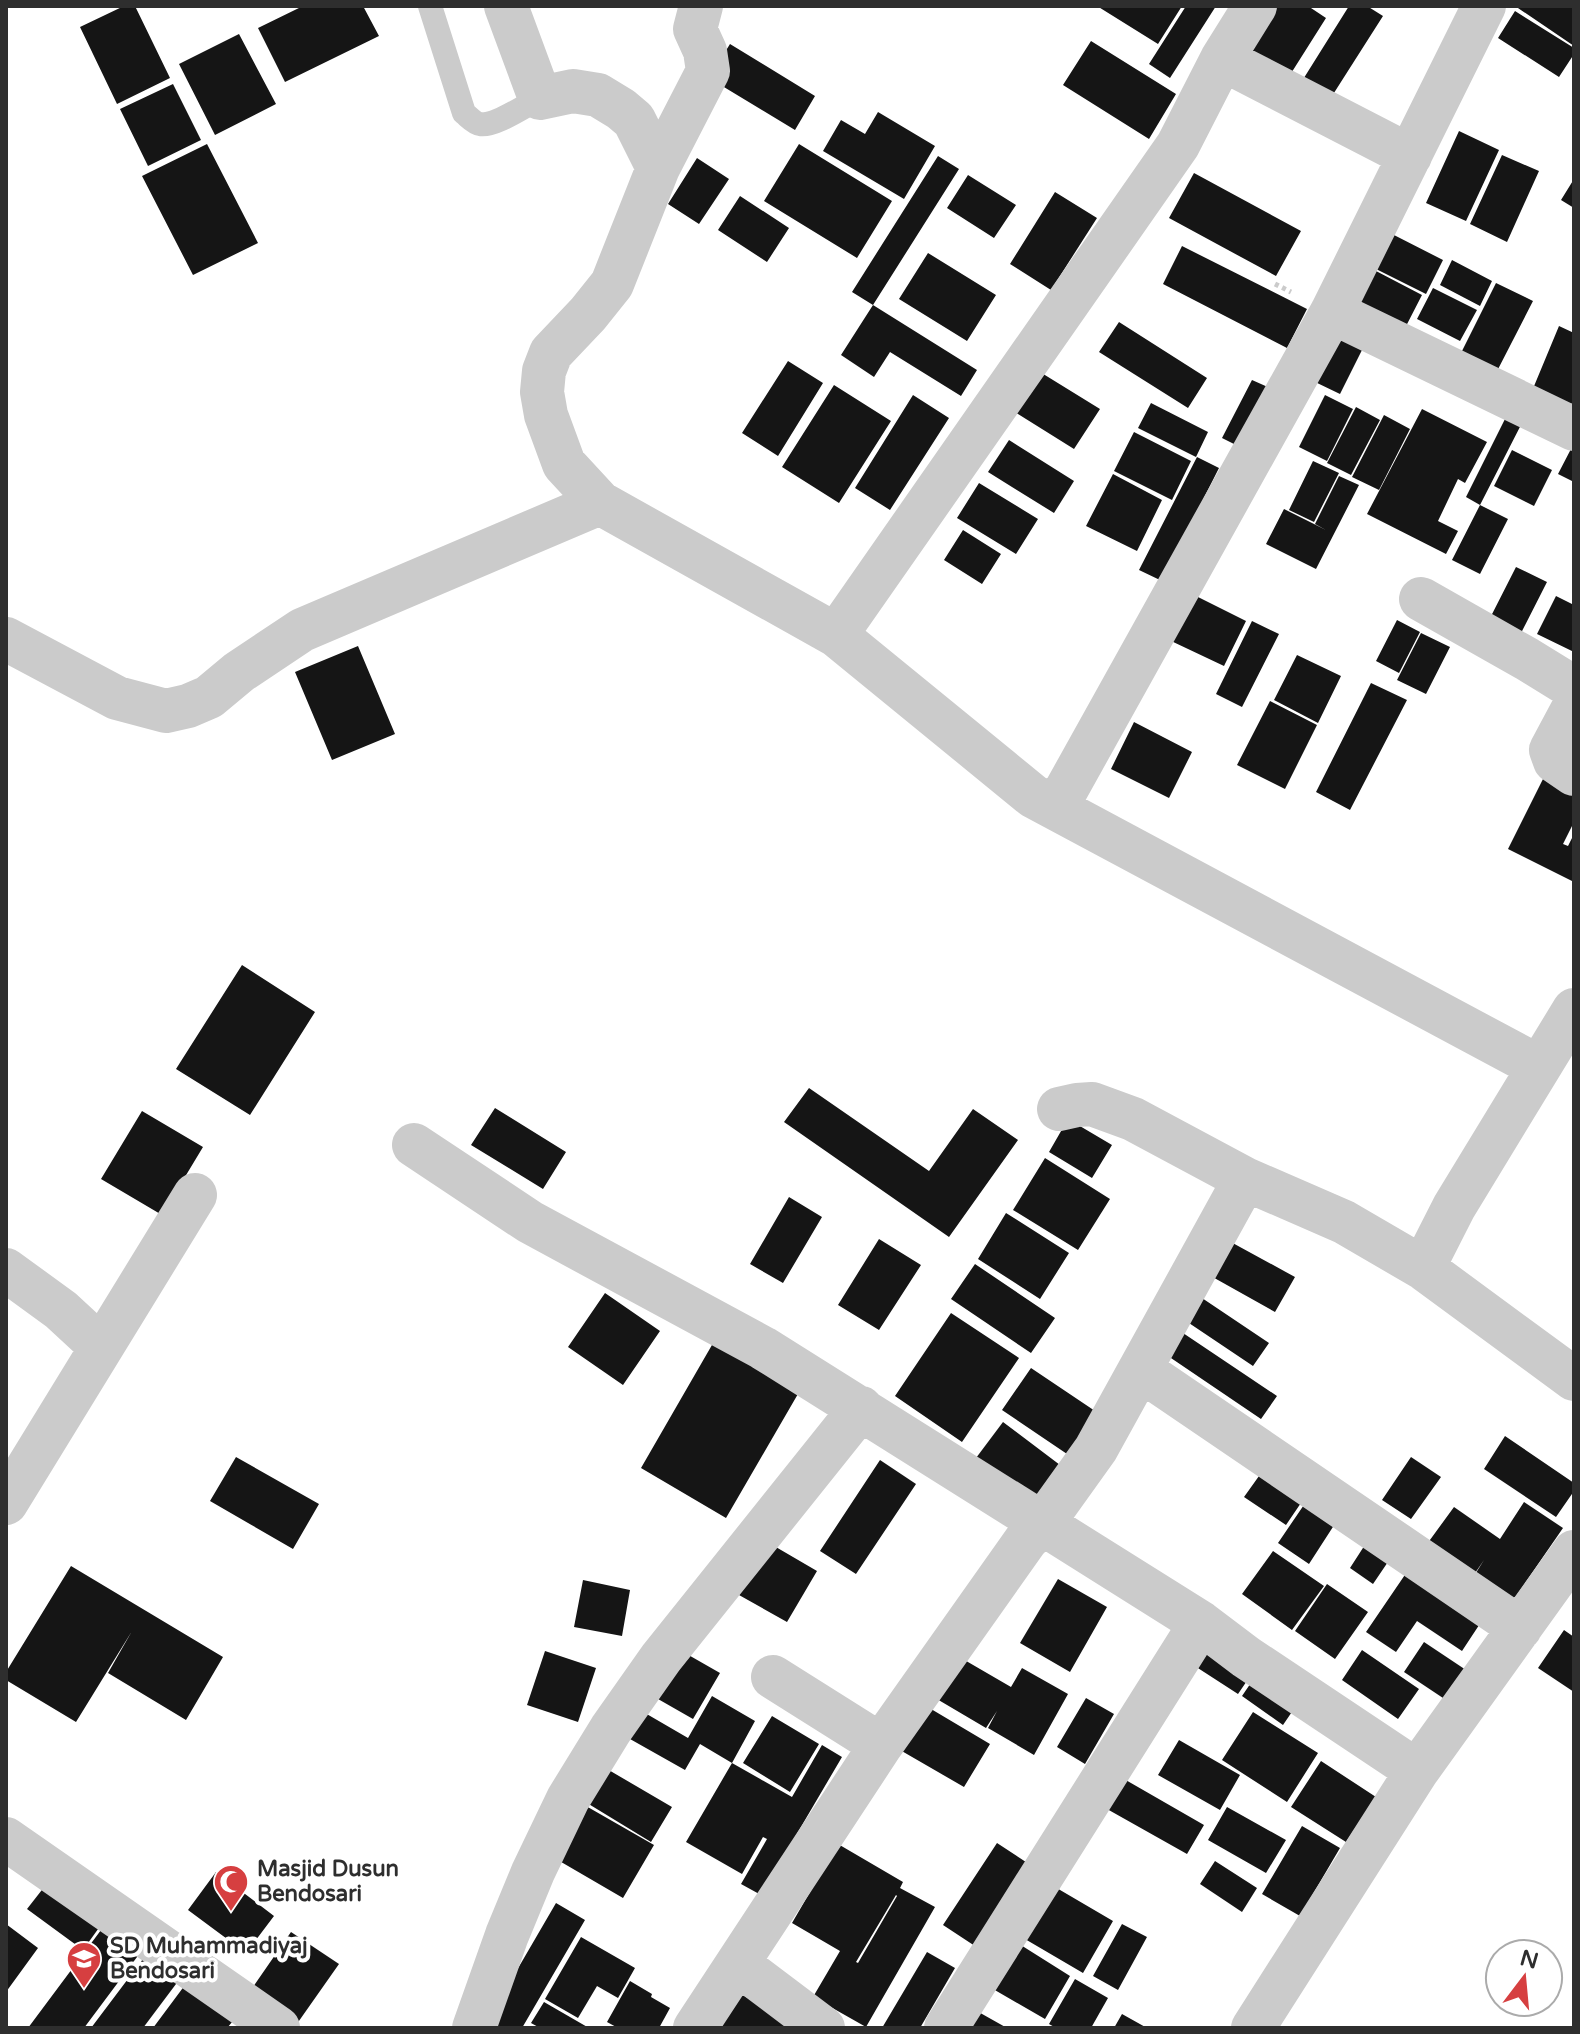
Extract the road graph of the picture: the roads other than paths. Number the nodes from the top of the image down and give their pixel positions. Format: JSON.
{"nodes":[{"id":1,"x":430,"y":6,"type":"edge"},
{"id":2,"x":506,"y":6,"type":"edge"},
{"id":3,"x":701,"y":6,"type":"edge"},
{"id":4,"x":1255,"y":6,"type":"edge"},
{"id":5,"x":1484,"y":6,"type":"edge"},
{"id":6,"x":1222,"y":59,"type":"junction"},
{"id":7,"x":540,"y":98,"type":"junction"},
{"id":8,"x":1410,"y":156,"type":"junction"},
{"id":9,"x":658,"y":168,"type":"junction"},
{"id":10,"x":1332,"y":312,"type":"junction"},
{"id":11,"x":1574,"y":429,"type":"edge"},
{"id":12,"x":600,"y":503,"type":"junction"},
{"id":13,"x":1421,"y":599,"type":"dead end"},
{"id":14,"x":836,"y":635,"type":"junction"},
{"id":15,"x":6,"y":639,"type":"edge"},
{"id":16,"x":1574,"y":688,"type":"edge"},
{"id":17,"x":1574,"y":707,"type":"edge"},
{"id":18,"x":1574,"y":774,"type":"edge"},
{"id":19,"x":1056,"y":808,"type":"junction"},
{"id":20,"x":1574,"y":1010,"type":"edge"},
{"id":21,"x":1539,"y":1067,"type":"junction"},
{"id":22,"x":1059,"y":1109,"type":"dead end"},
{"id":23,"x":414,"y":1145,"type":"dead end"},
{"id":24,"x":1245,"y":1179,"type":"junction"},
{"id":25,"x":195,"y":1195,"type":"dead end"},
{"id":26,"x":1423,"y":1268,"type":"junction"},
{"id":27,"x":6,"y":1270,"type":"edge"},
{"id":28,"x":101,"y":1347,"type":"junction"},
{"id":29,"x":1141,"y":1370,"type":"junction"},
{"id":30,"x":1574,"y":1379,"type":"edge"},
{"id":31,"x":861,"y":1408,"type":"junction"},
{"id":32,"x":6,"y":1503,"type":"edge"},
{"id":33,"x":1043,"y":1523,"type":"junction"},
{"id":34,"x":1574,"y":1552,"type":"edge"},
{"id":35,"x":1201,"y":1623,"type":"junction"},
{"id":36,"x":1520,"y":1628,"type":"junction"},
{"id":37,"x":773,"y":1677,"type":"dead end"},
{"id":38,"x":881,"y":1745,"type":"junction"},
{"id":39,"x":1417,"y":1771,"type":"junction"},
{"id":40,"x":6,"y":1839,"type":"edge"},
{"id":41,"x":738,"y":1964,"type":"junction"},
{"id":42,"x":278,"y":2028,"type":"edge"},
{"id":43,"x":474,"y":2028,"type":"edge"},
{"id":44,"x":695,"y":2028,"type":"edge"},
{"id":45,"x":823,"y":2028,"type":"edge"},
{"id":46,"x":946,"y":2028,"type":"edge"},
{"id":47,"x":1253,"y":2028,"type":"edge"}],
"edges":[{"from":1,"to":7,"type":"lane"},
{"from":2,"to":7,"type":"street"},
{"from":3,"to":9,"type":"street"},
{"from":4,"to":6,"type":"street"},
{"from":5,"to":8,"type":"street"},
{"from":6,"to":8,"type":"street"},
{"from":6,"to":14,"type":"street"},
{"from":7,"to":9,"type":"street"},
{"from":8,"to":10,"type":"street"},
{"from":9,"to":12,"type":"street"},
{"from":10,"to":11,"type":"street"},
{"from":10,"to":19,"type":"street"},
{"from":12,"to":14,"type":"street"},
{"from":12,"to":15,"type":"street"},
{"from":13,"to":16,"type":"street"},
{"from":14,"to":19,"type":"street"},
{"from":17,"to":18,"type":"street"},
{"from":19,"to":21,"type":"street"},
{"from":20,"to":21,"type":"street"},
{"from":21,"to":26,"type":"street"},
{"from":22,"to":24,"type":"street"},
{"from":23,"to":31,"type":"street"},
{"from":24,"to":26,"type":"street"},
{"from":24,"to":29,"type":"street"},
{"from":25,"to":28,"type":"street"},
{"from":26,"to":30,"type":"street"},
{"from":27,"to":28,"type":"street"},
{"from":28,"to":32,"type":"street"},
{"from":29,"to":33,"type":"street"},
{"from":29,"to":36,"type":"street"},
{"from":31,"to":33,"type":"street"},
{"from":31,"to":43,"type":"street"},
{"from":33,"to":35,"type":"street"},
{"from":33,"to":38,"type":"street"},
{"from":34,"to":36,"type":"street"},
{"from":35,"to":39,"type":"street"},
{"from":35,"to":46,"type":"street"},
{"from":36,"to":39,"type":"street"},
{"from":37,"to":38,"type":"street"},
{"from":38,"to":41,"type":"street"},
{"from":39,"to":47,"type":"street"},
{"from":40,"to":42,"type":"street"},
{"from":41,"to":44,"type":"street"},
{"from":41,"to":45,"type":"street"}]}
